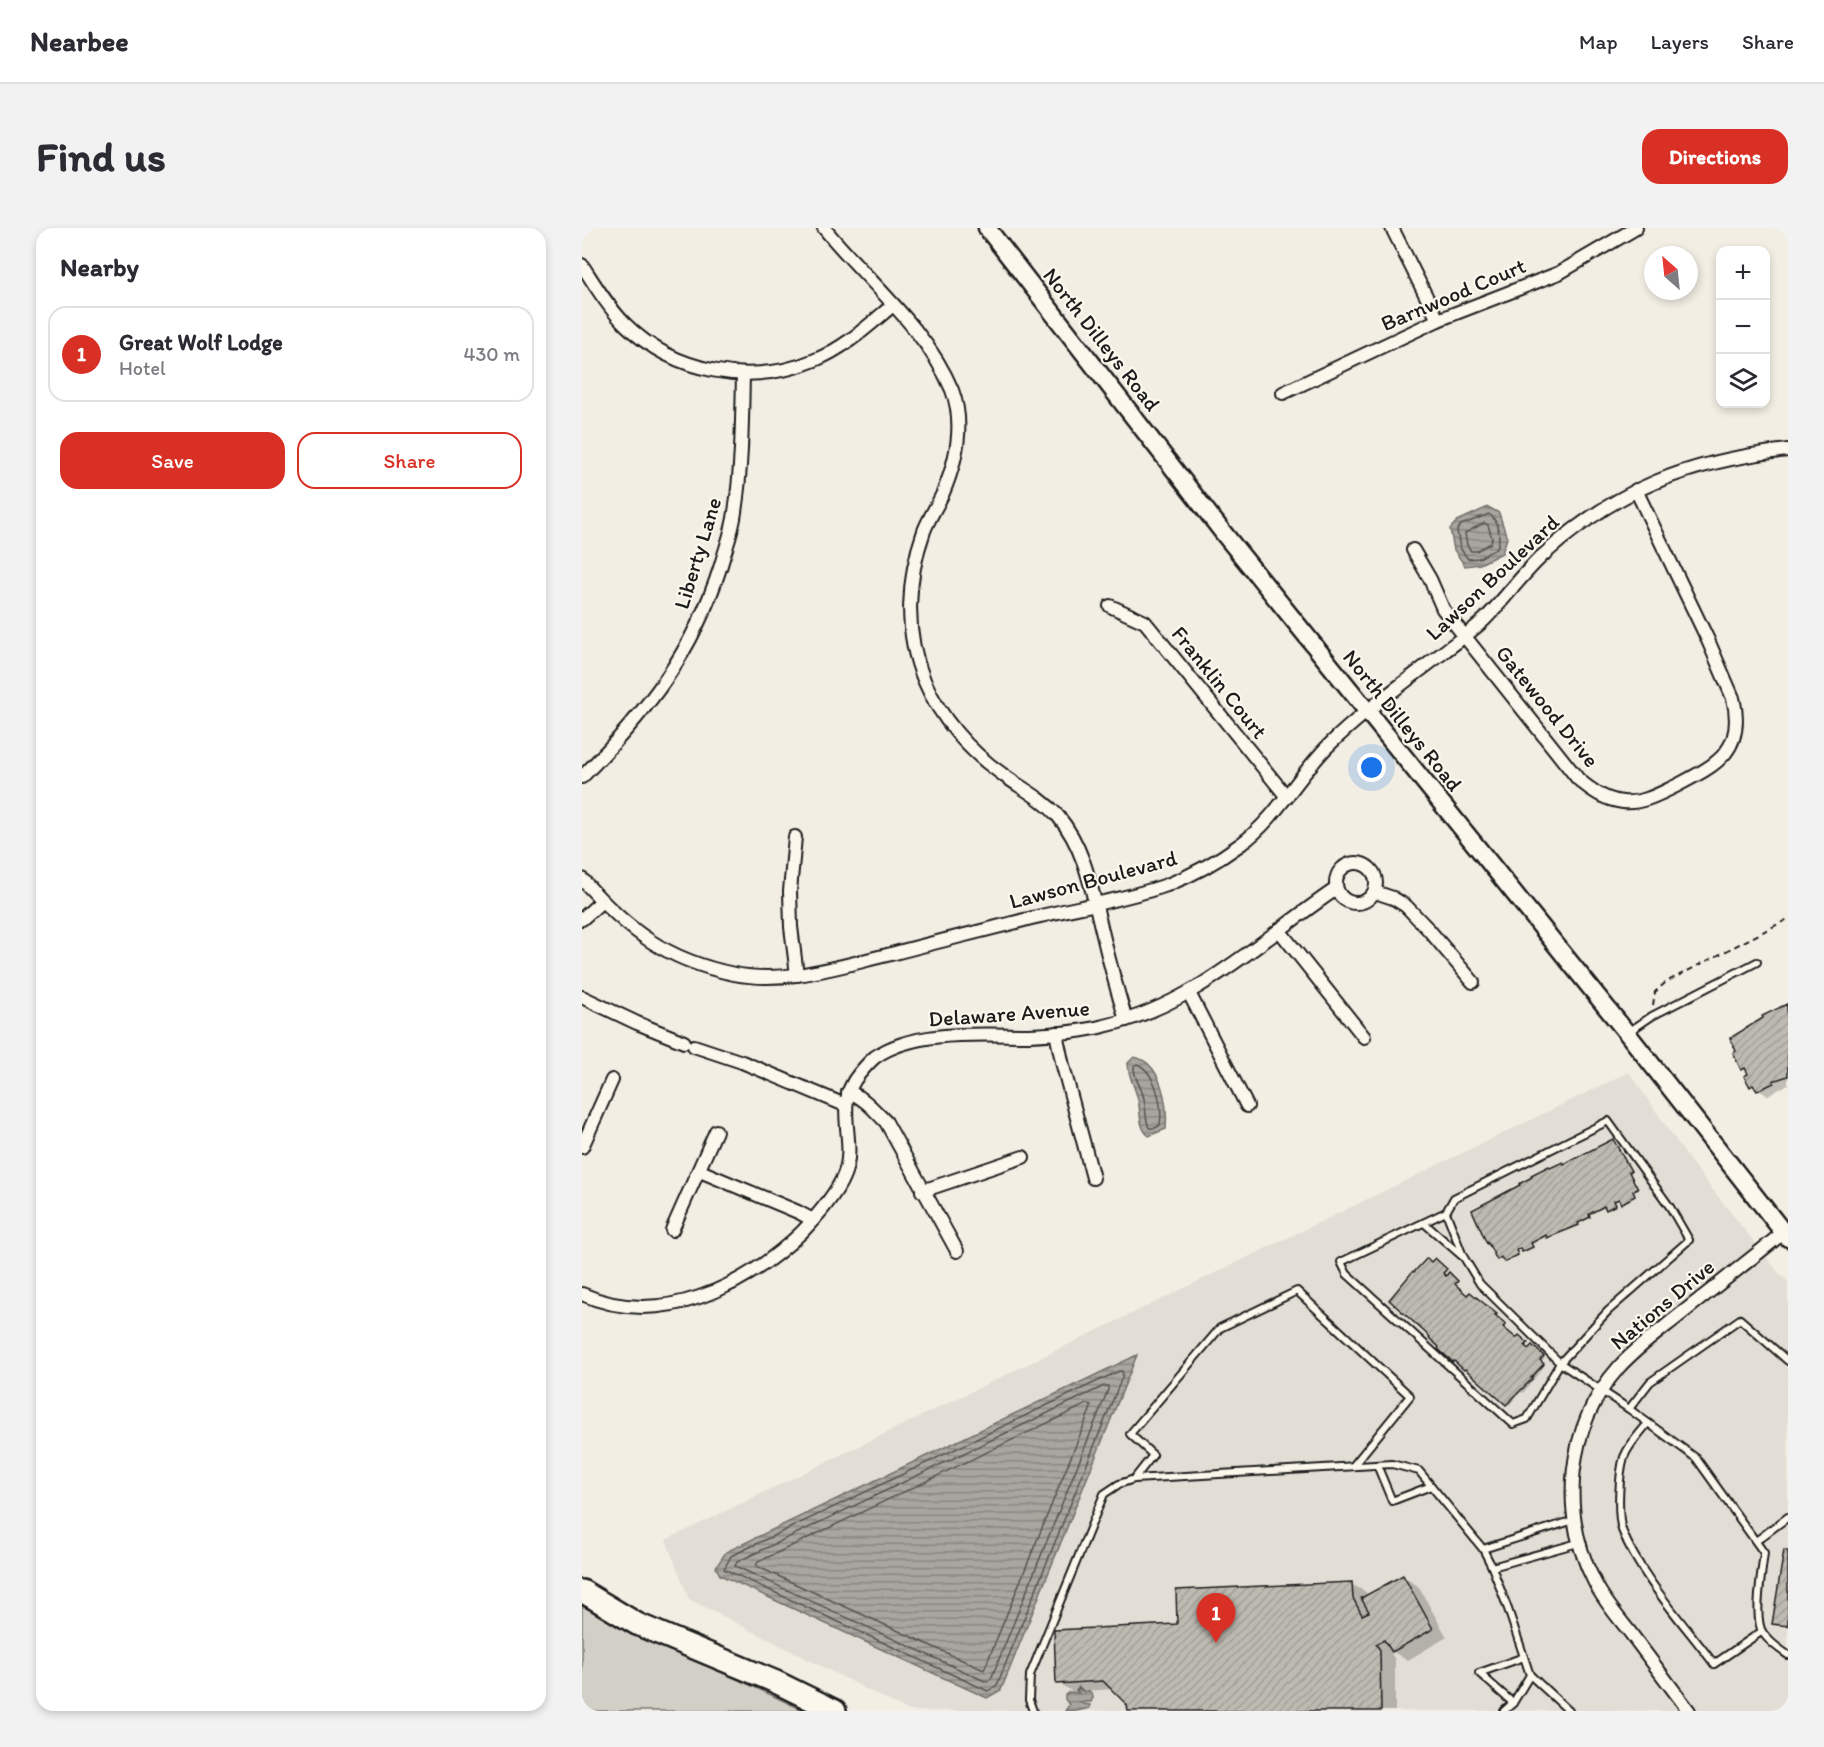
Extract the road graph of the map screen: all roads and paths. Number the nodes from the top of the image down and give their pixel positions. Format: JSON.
{"nodes":[{"id":1,"x":824,"y":228,"type":"edge"},
{"id":2,"x":987,"y":228,"type":"edge"},
{"id":3,"x":1392,"y":228,"type":"edge"},
{"id":4,"x":1636,"y":228,"type":"edge"},
{"id":5,"x":1612,"y":233,"type":"edge"},
{"id":6,"x":582,"y":266,"type":"edge"},
{"id":7,"x":893,"y":305,"type":"junction"},
{"id":8,"x":1438,"y":320,"type":"junction"},
{"id":9,"x":743,"y":374,"type":"junction"},
{"id":10,"x":1283,"y":393,"type":"dead end"},
{"id":11,"x":1788,"y":450,"type":"edge"},
{"id":12,"x":1636,"y":490,"type":"junction"},
{"id":13,"x":1413,"y":550,"type":"dead end"},
{"id":14,"x":1110,"y":606,"type":"dead end"},
{"id":15,"x":1464,"y":636,"type":"junction"},
{"id":16,"x":1368,"y":712,"type":"junction"},
{"id":17,"x":582,"y":777,"type":"edge"},
{"id":18,"x":1287,"y":797,"type":"junction"},
{"id":19,"x":795,"y":837,"type":"dead end"},
{"id":20,"x":582,"y":879,"type":"edge"},
{"id":21,"x":1336,"y":889,"type":"junction"},
{"id":22,"x":1375,"y":892,"type":"junction"},
{"id":23,"x":602,"y":901,"type":"junction"},
{"id":24,"x":1095,"y":905,"type":"junction"},
{"id":25,"x":582,"y":919,"type":"edge"},
{"id":26,"x":1788,"y":919,"type":"edge"},
{"id":27,"x":1279,"y":930,"type":"junction"},
{"id":28,"x":1757,"y":962,"type":"dead end"},
{"id":29,"x":797,"y":975,"type":"junction"},
{"id":30,"x":1473,"y":981,"type":"dead end"},
{"id":31,"x":1188,"y":993,"type":"junction"},
{"id":32,"x":582,"y":997,"type":"edge"},
{"id":33,"x":1652,"y":1016,"type":"junction"},
{"id":34,"x":1126,"y":1020,"type":"junction"},
{"id":35,"x":1056,"y":1033,"type":"junction"},
{"id":36,"x":1627,"y":1033,"type":"junction"},
{"id":37,"x":1364,"y":1037,"type":"dead end"},
{"id":38,"x":612,"y":1080,"type":"dead end"},
{"id":39,"x":848,"y":1092,"type":"junction"},
{"id":40,"x":845,"y":1105,"type":"junction"},
{"id":41,"x":1247,"y":1106,"type":"dead end"},
{"id":42,"x":716,"y":1131,"type":"dead end"},
{"id":43,"x":582,"y":1147,"type":"edge"},
{"id":44,"x":1023,"y":1157,"type":"dead end"},
{"id":45,"x":700,"y":1171,"type":"junction"},
{"id":46,"x":1093,"y":1178,"type":"dead end"},
{"id":47,"x":922,"y":1191,"type":"junction"},
{"id":48,"x":1446,"y":1212,"type":"junction"},
{"id":49,"x":813,"y":1220,"type":"junction"},
{"id":50,"x":1424,"y":1223,"type":"junction"},
{"id":51,"x":672,"y":1230,"type":"dead end"},
{"id":52,"x":1787,"y":1233,"type":"edge"},
{"id":53,"x":957,"y":1251,"type":"dead end"},
{"id":54,"x":1463,"y":1256,"type":"junction"},
{"id":55,"x":582,"y":1294,"type":"edge"},
{"id":56,"x":1788,"y":1361,"type":"edge"},
{"id":57,"x":1560,"y":1363,"type":"junction"},
{"id":58,"x":1601,"y":1391,"type":"junction"},
{"id":59,"x":1629,"y":1409,"type":"junction"},
{"id":60,"x":1648,"y":1423,"type":"junction"},
{"id":61,"x":1377,"y":1465,"type":"junction"},
{"id":62,"x":1353,"y":1466,"type":"junction"},
{"id":63,"x":1134,"y":1479,"type":"junction"},
{"id":64,"x":1431,"y":1486,"type":"junction"},
{"id":65,"x":1788,"y":1517,"type":"edge"},
{"id":66,"x":1574,"y":1520,"type":"junction"},
{"id":67,"x":1756,"y":1541,"type":"junction"},
{"id":68,"x":1578,"y":1543,"type":"junction"},
{"id":69,"x":1483,"y":1549,"type":"junction"},
{"id":70,"x":1492,"y":1567,"type":"junction"},
{"id":71,"x":582,"y":1592,"type":"edge"},
{"id":72,"x":1761,"y":1632,"type":"junction"},
{"id":73,"x":1788,"y":1655,"type":"edge"},
{"id":74,"x":1524,"y":1657,"type":"junction"},
{"id":75,"x":1530,"y":1675,"type":"junction"},
{"id":76,"x":1513,"y":1703,"type":"junction"},
{"id":77,"x":835,"y":1711,"type":"edge"},
{"id":78,"x":1033,"y":1711,"type":"edge"},
{"id":79,"x":1504,"y":1711,"type":"edge"},
{"id":80,"x":1569,"y":1711,"type":"edge"},
{"id":81,"x":1689,"y":1711,"type":"edge"}],
"edges":[{"from":1,"to":7,"type":"street"},
{"from":2,"to":16,"type":"street","name":"North Dilleys Road"},
{"from":3,"to":8,"type":"street"},
{"from":4,"to":5,"type":"street","name":"Barnwood Court"},
{"from":5,"to":8,"type":"street","name":"Barnwood Court"},
{"from":6,"to":9,"type":"street"},
{"from":7,"to":9,"type":"street"},
{"from":7,"to":24,"type":"street"},
{"from":8,"to":10,"type":"street","name":"Barnwood Court"},
{"from":9,"to":17,"type":"street","name":"Liberty Lane"},
{"from":11,"to":12,"type":"street","name":"Lawson Boulevard"},
{"from":12,"to":15,"type":"street","name":"Lawson Boulevard"},
{"from":12,"to":15,"type":"street","name":"Gatewood Drive"},
{"from":13,"to":15,"type":"street","name":"Gatewood Drive"},
{"from":14,"to":18,"type":"street","name":"Franklin Court"},
{"from":15,"to":16,"type":"street","name":"Lawson Boulevard"},
{"from":16,"to":18,"type":"street","name":"Lawson Boulevard"},
{"from":16,"to":36,"type":"street","name":"North Dilleys Road"},
{"from":18,"to":24,"type":"street","name":"Lawson Boulevard"},
{"from":19,"to":29,"type":"street"},
{"from":20,"to":23,"type":"street","name":"Lawson Boulevard"},
{"from":21,"to":22,"type":"street"},
{"from":21,"to":22,"type":"street","name":"Delaware Avenue"},
{"from":21,"to":27,"type":"street","name":"Delaware Avenue"},
{"from":22,"to":30,"type":"street"},
{"from":23,"to":25,"type":"street"},
{"from":23,"to":29,"type":"street","name":"Lawson Boulevard"},
{"from":24,"to":29,"type":"street","name":"Lawson Boulevard"},
{"from":24,"to":34,"type":"street"},
{"from":26,"to":33,"type":"path"},
{"from":27,"to":31,"type":"street","name":"Delaware Avenue"},
{"from":27,"to":37,"type":"street"},
{"from":28,"to":33,"type":"lane"},
{"from":31,"to":34,"type":"street","name":"Delaware Avenue"},
{"from":31,"to":41,"type":"street"},
{"from":32,"to":40,"type":"street"},
{"from":33,"to":36,"type":"lane"},
{"from":34,"to":35,"type":"street","name":"Delaware Avenue"},
{"from":35,"to":39,"type":"street","name":"Delaware Avenue"},
{"from":35,"to":46,"type":"street"},
{"from":36,"to":52,"type":"street","name":"North Dilleys Road"},
{"from":38,"to":43,"type":"street"},
{"from":39,"to":40,"type":"street","name":"Delaware Avenue"},
{"from":39,"to":47,"type":"street"},
{"from":40,"to":49,"type":"street","name":"Delaware Avenue"},
{"from":42,"to":45,"type":"street"},
{"from":44,"to":47,"type":"street"},
{"from":45,"to":49,"type":"street"},
{"from":45,"to":51,"type":"street"},
{"from":47,"to":53,"type":"street"},
{"from":48,"to":50,"type":"lane"},
{"from":48,"to":54,"type":"lane"},
{"from":48,"to":57,"type":"lane"},
{"from":49,"to":55,"type":"street","name":"Delaware Avenue"},
{"from":50,"to":54,"type":"lane"},
{"from":50,"to":57,"type":"lane"},
{"from":52,"to":58,"type":"street","name":"Nations Drive"},
{"from":54,"to":57,"type":"lane"},
{"from":56,"to":59,"type":"lane"},
{"from":57,"to":58,"type":"lane"},
{"from":58,"to":59,"type":"lane"},
{"from":58,"to":66,"type":"street","name":"Nations Drive"},
{"from":59,"to":60,"type":"lane"},
{"from":60,"to":67,"type":"lane"},
{"from":60,"to":72,"type":"lane"},
{"from":61,"to":62,"type":"lane"},
{"from":61,"to":64,"type":"lane"},
{"from":61,"to":64,"type":"lane"},
{"from":62,"to":63,"type":"lane"},
{"from":62,"to":63,"type":"lane"},
{"from":63,"to":78,"type":"lane"},
{"from":64,"to":69,"type":"lane"},
{"from":65,"to":67,"type":"lane"},
{"from":66,"to":68,"type":"street","name":"Nations Drive"},
{"from":66,"to":69,"type":"lane"},
{"from":67,"to":72,"type":"lane"},
{"from":68,"to":70,"type":"lane"},
{"from":68,"to":81,"type":"street","name":"Nations Drive"},
{"from":69,"to":70,"type":"lane"},
{"from":70,"to":74,"type":"lane"},
{"from":71,"to":77,"type":"highway"},
{"from":72,"to":73,"type":"lane"},
{"from":74,"to":75,"type":"lane"},
{"from":74,"to":76,"type":"lane"},
{"from":75,"to":76,"type":"lane"},
{"from":75,"to":80,"type":"lane"},
{"from":76,"to":79,"type":"lane"}]}
